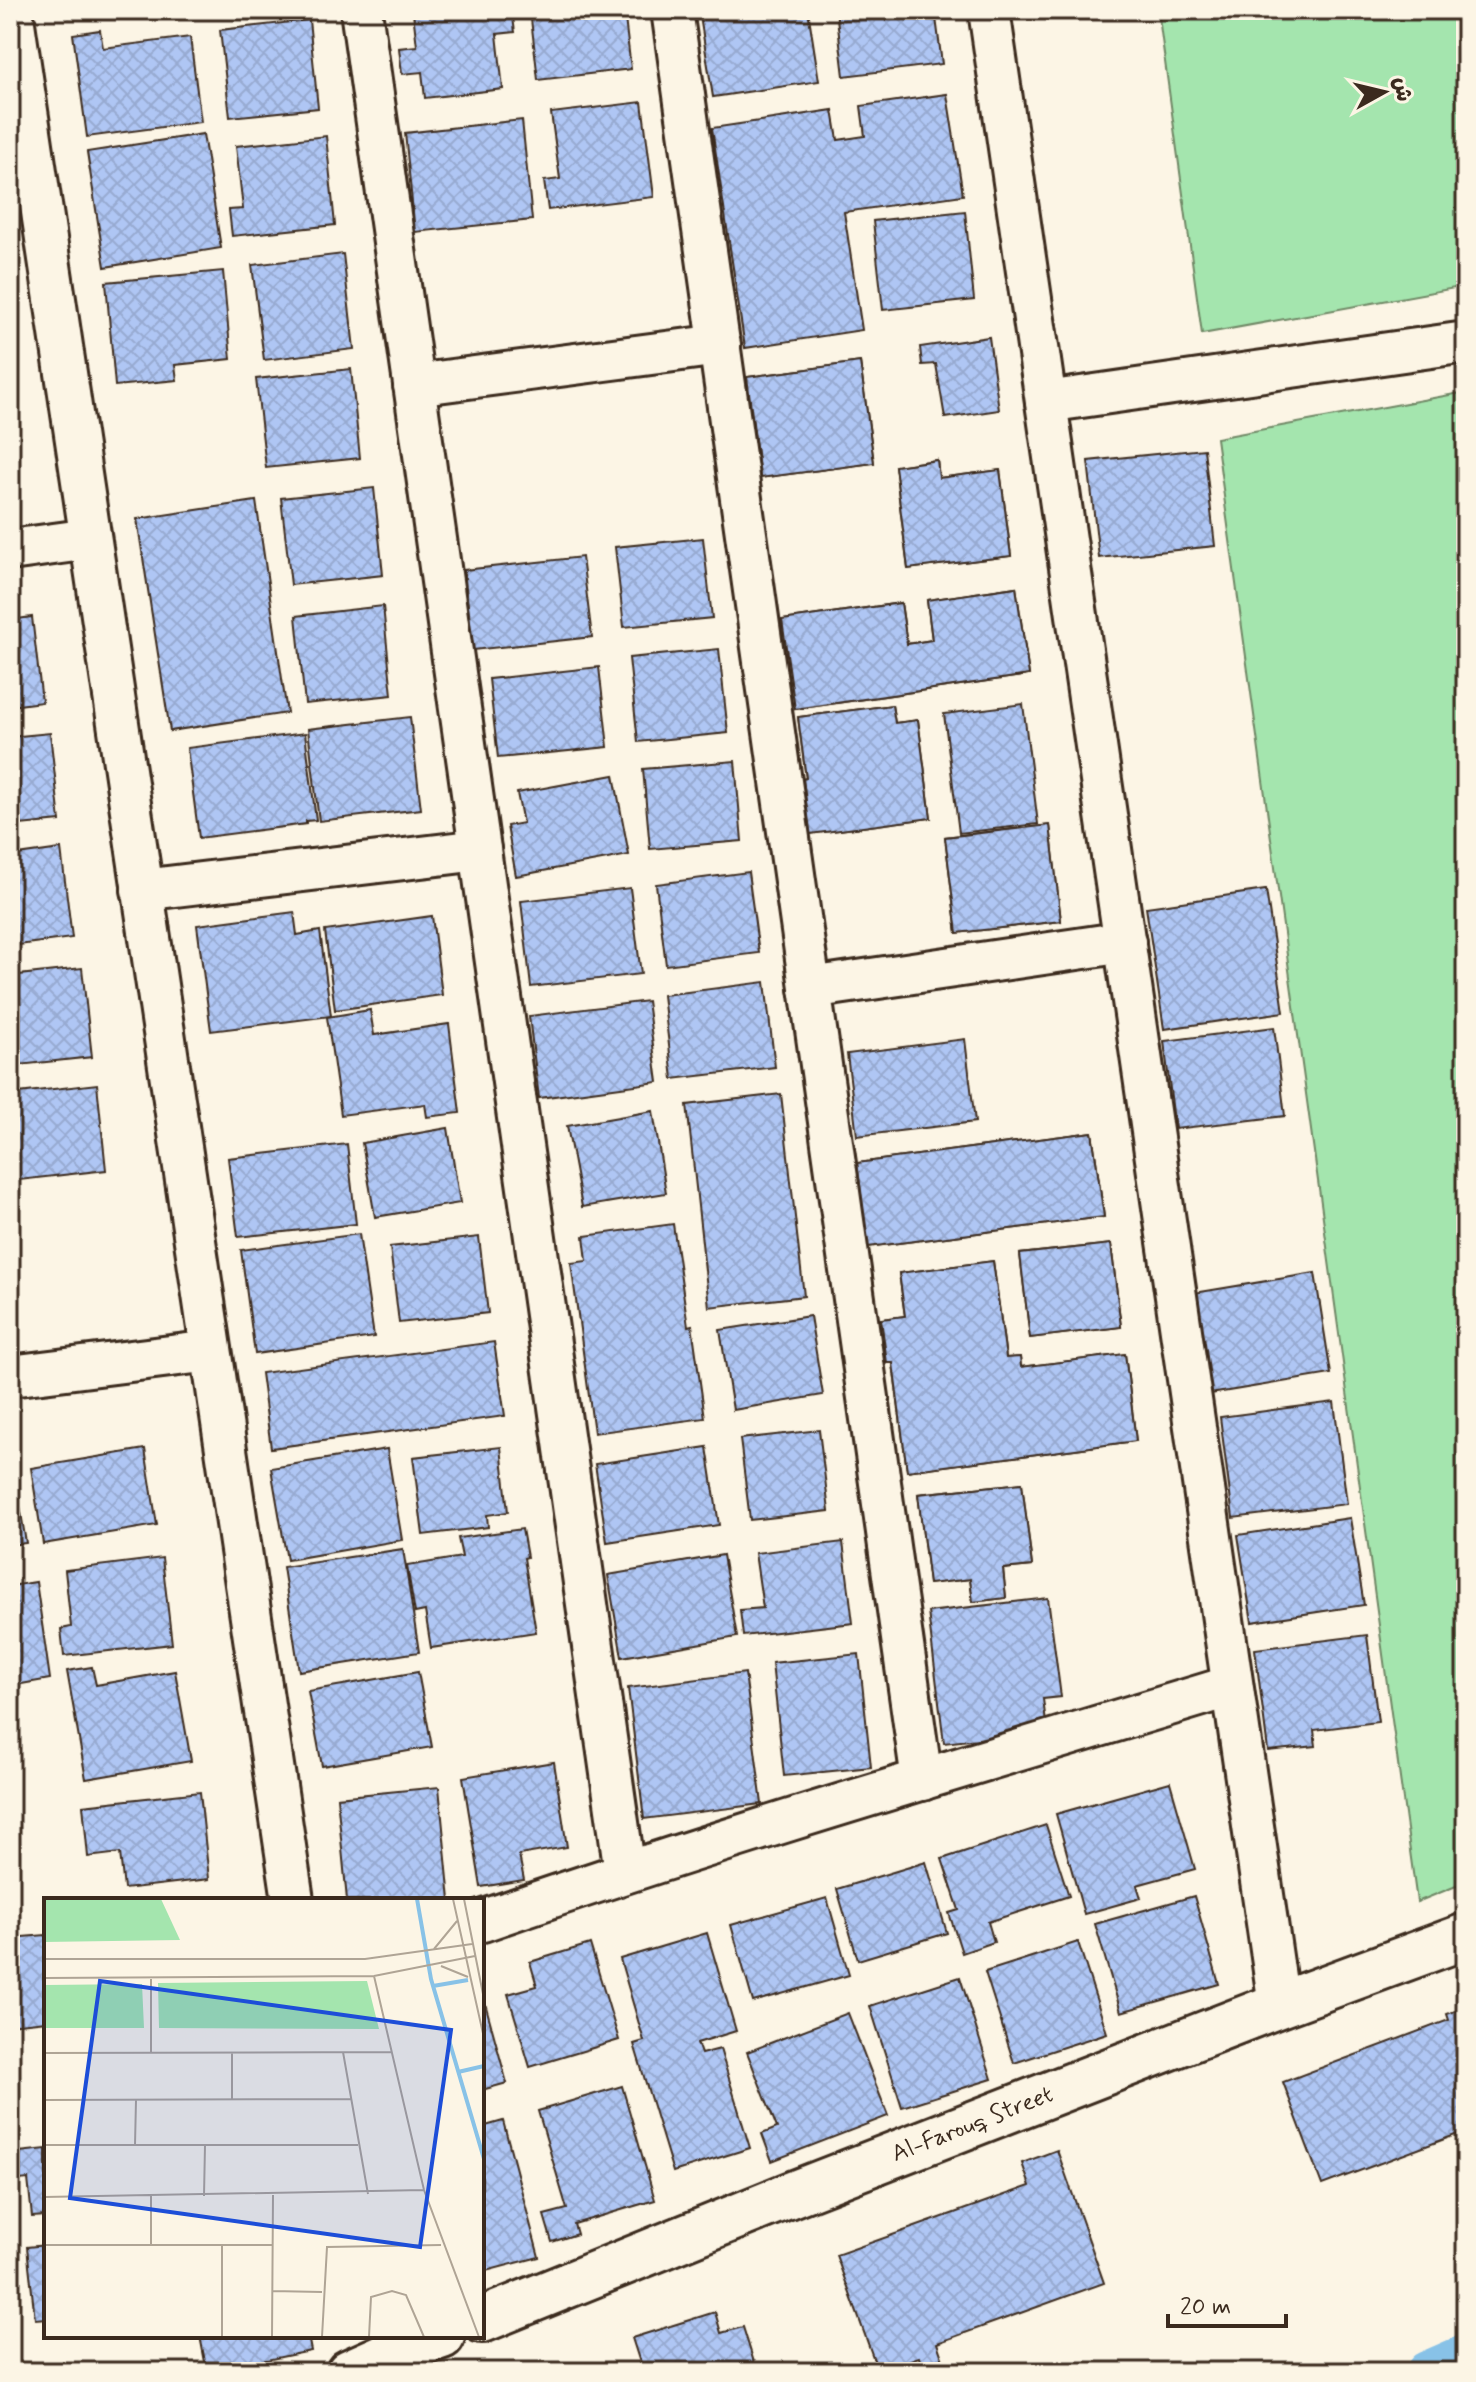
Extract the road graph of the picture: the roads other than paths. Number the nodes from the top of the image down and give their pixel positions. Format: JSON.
{"nodes":[{"id":1,"x":12,"y":10,"type":"edge"},
{"id":2,"x":361,"y":10,"type":"edge"},
{"id":3,"x":672,"y":10,"type":"edge"},
{"id":4,"x":989,"y":10,"type":"edge"},
{"id":5,"x":1466,"y":342,"type":"edge"},
{"id":6,"x":720,"y":345,"type":"junction"},
{"id":7,"x":414,"y":385,"type":"junction"},
{"id":8,"x":1046,"y":402,"type":"junction"},
{"id":9,"x":90,"y":539,"type":"junction"},
{"id":10,"x":10,"y":550,"type":"edge"},
{"id":11,"x":480,"y":850,"type":"junction"},
{"id":12,"x":142,"y":890,"type":"junction"},
{"id":13,"x":1125,"y":942,"type":"junction"},
{"id":14,"x":810,"y":988,"type":"junction"},
{"id":15,"x":211,"y":1351,"type":"junction"},
{"id":16,"x":10,"y":1376,"type":"edge"},
{"id":17,"x":1232,"y":1686,"type":"junction"},
{"id":18,"x":922,"y":1780,"type":"junction"},
{"id":19,"x":625,"y":1872,"type":"junction"},
{"id":20,"x":293,"y":1898,"type":"edge"},
{"id":21,"x":484,"y":1920,"type":"edge"},
{"id":22,"x":1466,"y":1936,"type":"edge"},
{"id":23,"x":1279,"y":2005,"type":"junction"},
{"id":24,"x":484,"y":2319,"type":"edge"},
{"id":25,"x":434,"y":2338,"type":"edge"},
{"id":26,"x":373,"y":2354,"type":"edge"}],
"edges":[{"from":1,"to":9,"type":"street"},
{"from":2,"to":7,"type":"street"},
{"from":3,"to":6,"type":"street"},
{"from":4,"to":8,"type":"street"},
{"from":5,"to":8,"type":"street"},
{"from":6,"to":7,"type":"street"},
{"from":6,"to":14,"type":"street"},
{"from":7,"to":11,"type":"street"},
{"from":8,"to":13,"type":"street"},
{"from":9,"to":10,"type":"street"},
{"from":9,"to":12,"type":"street"},
{"from":11,"to":12,"type":"street"},
{"from":11,"to":19,"type":"street"},
{"from":12,"to":15,"type":"street"},
{"from":13,"to":14,"type":"street"},
{"from":13,"to":17,"type":"street"},
{"from":14,"to":18,"type":"street"},
{"from":15,"to":16,"type":"street"},
{"from":15,"to":20,"type":"street"},
{"from":17,"to":18,"type":"street"},
{"from":17,"to":23,"type":"street"},
{"from":18,"to":19,"type":"street"},
{"from":19,"to":21,"type":"street"},
{"from":22,"to":23,"type":"main road","name":"Al-Farouq Street"},
{"from":23,"to":24,"type":"main road","name":"Al-Farouq Street"},
{"from":25,"to":26,"type":"main road"}]}
